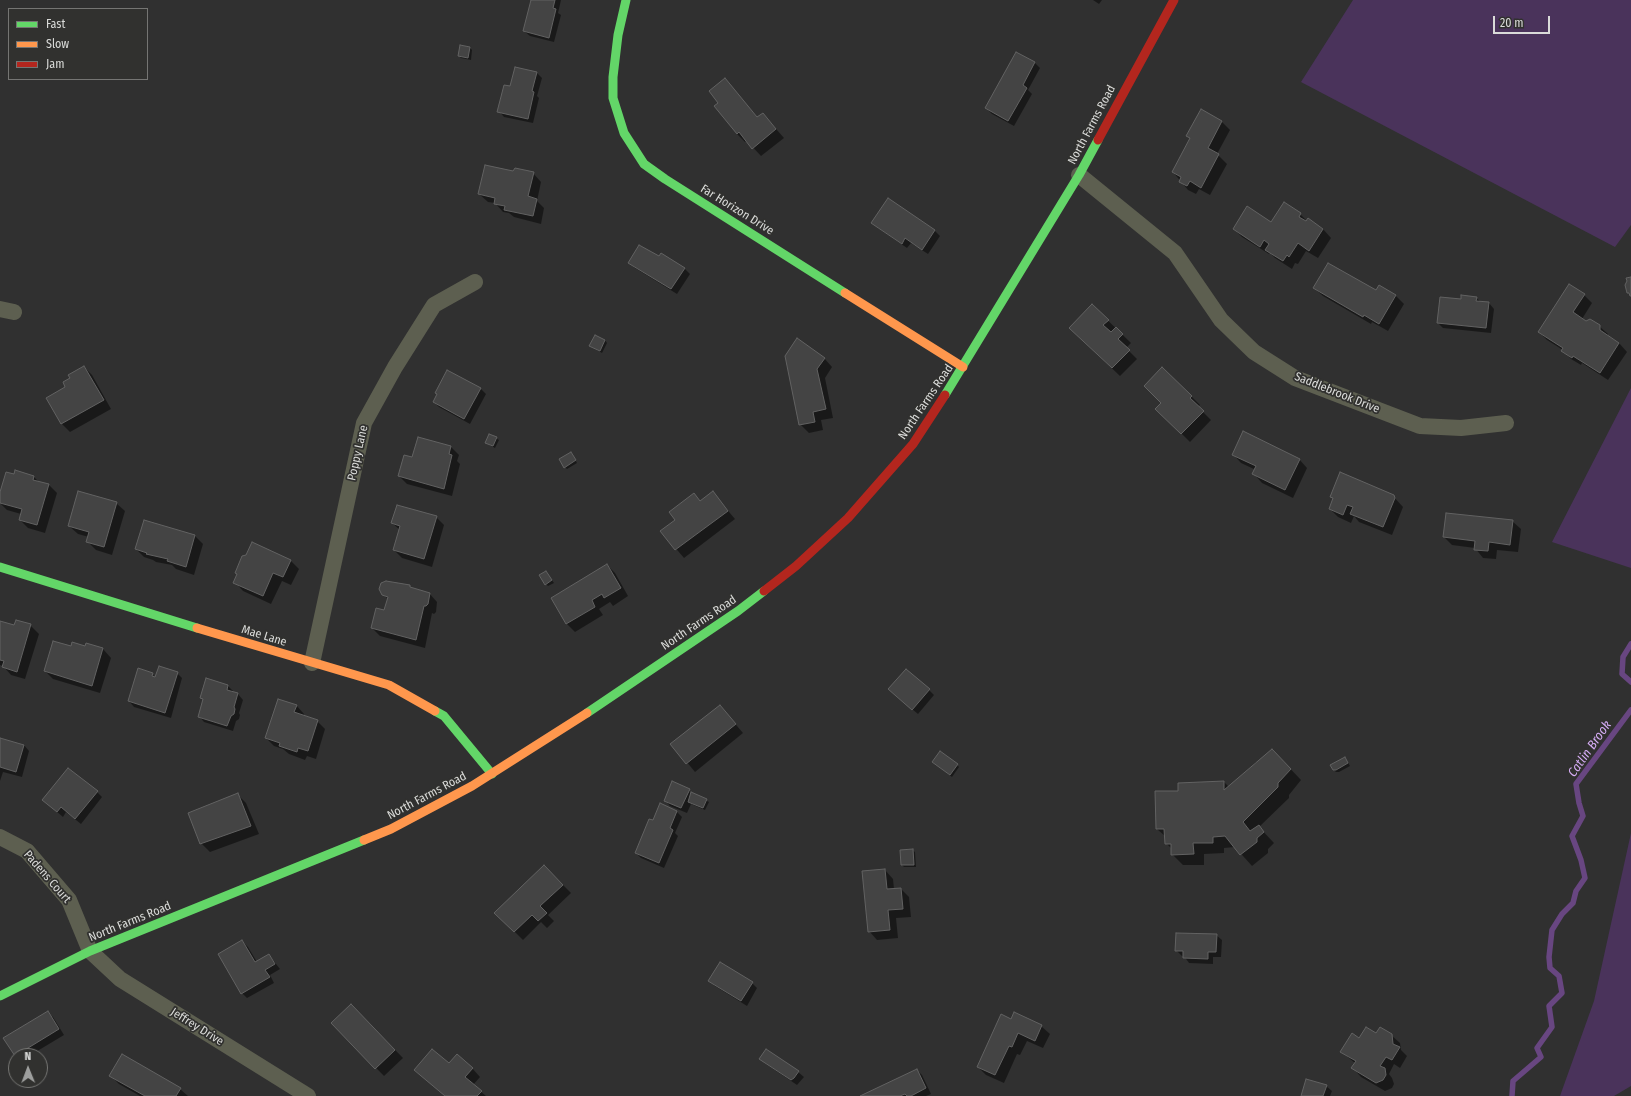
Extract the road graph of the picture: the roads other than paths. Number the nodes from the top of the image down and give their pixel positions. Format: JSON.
{"nodes":[{"id":1,"x":626,"y":0,"type":"edge"},
{"id":2,"x":1174,"y":0,"type":"edge"},
{"id":3,"x":1079,"y":175,"type":"junction"},
{"id":4,"x":475,"y":282,"type":"dead end"},
{"id":5,"x":963,"y":367,"type":"junction"},
{"id":6,"x":1506,"y":423,"type":"dead end"},
{"id":7,"x":0,"y":567,"type":"edge"},
{"id":8,"x":312,"y":663,"type":"junction"},
{"id":9,"x":492,"y":774,"type":"junction"},
{"id":10,"x":0,"y":837,"type":"edge"},
{"id":11,"x":90,"y":951,"type":"junction"},
{"id":12,"x":0,"y":996,"type":"edge"},
{"id":13,"x":308,"y":1096,"type":"edge"}],
"edges":[{"from":1,"to":5,"type":"main road","name":"Far Horizon Drive"},
{"from":2,"to":3,"type":"main road","name":"North Farms Road"},
{"from":3,"to":5,"type":"main road","name":"North Farms Road"},
{"from":3,"to":6,"type":"street","name":"Saddlebrook Drive"},
{"from":4,"to":8,"type":"street","name":"Poppy Lane"},
{"from":5,"to":9,"type":"main road","name":"North Farms Road"},
{"from":7,"to":8,"type":"main road","name":"Mae Lane"},
{"from":8,"to":9,"type":"main road","name":"Mae Lane"},
{"from":9,"to":11,"type":"main road","name":"North Farms Road"},
{"from":10,"to":11,"type":"street","name":"Padens Court"},
{"from":11,"to":12,"type":"main road","name":"North Farms Road"},
{"from":11,"to":13,"type":"street","name":"Jeffrey Drive"}]}
